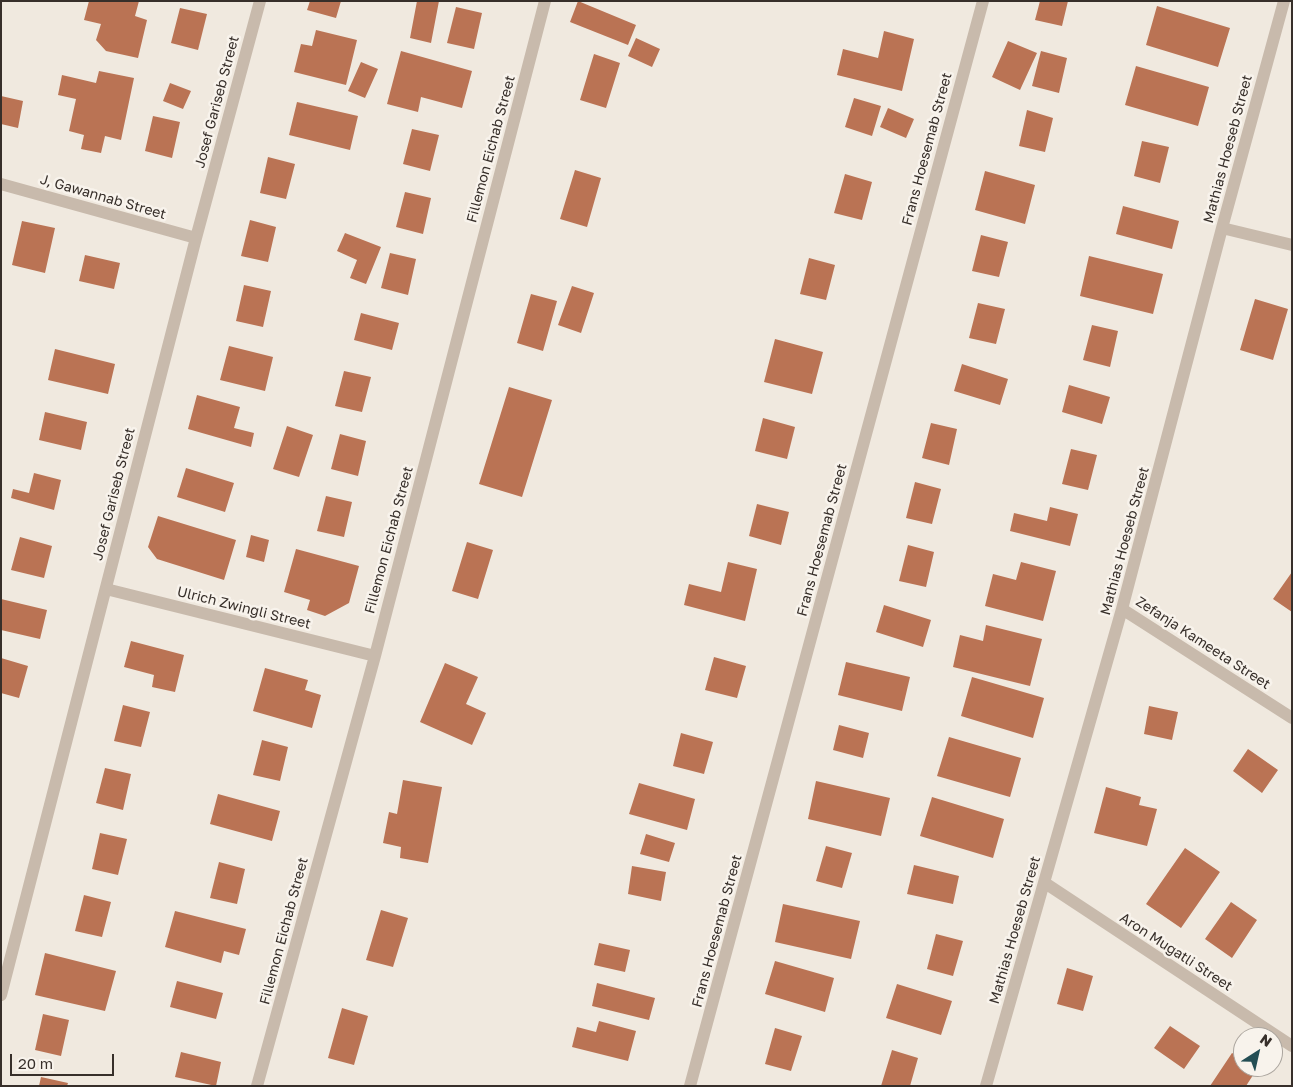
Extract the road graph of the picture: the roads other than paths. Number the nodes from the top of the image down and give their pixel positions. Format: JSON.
{"nodes":[{"id":1,"x":260,"y":1,"type":"edge"},
{"id":2,"x":545,"y":1,"type":"edge"},
{"id":3,"x":983,"y":1,"type":"edge"},
{"id":4,"x":1284,"y":1,"type":"edge"},
{"id":5,"x":1,"y":184,"type":"edge"},
{"id":6,"x":1222,"y":228,"type":"junction"},
{"id":7,"x":196,"y":238,"type":"junction"},
{"id":8,"x":1292,"y":245,"type":"edge"},
{"id":9,"x":106,"y":588,"type":"junction"},
{"id":10,"x":1122,"y":609,"type":"junction"},
{"id":11,"x":375,"y":656,"type":"junction"},
{"id":12,"x":1292,"y":718,"type":"edge"},
{"id":13,"x":1045,"y":883,"type":"junction"},
{"id":14,"x":1,"y":996,"type":"edge"},
{"id":15,"x":1292,"y":1046,"type":"edge"},
{"id":16,"x":257,"y":1086,"type":"edge"},
{"id":17,"x":690,"y":1086,"type":"edge"},
{"id":18,"x":986,"y":1086,"type":"edge"}],
"edges":[{"from":1,"to":7,"type":"street","name":"Josef Gariseb Street"},
{"from":2,"to":11,"type":"street","name":"Fillemon Eichab Street"},
{"from":3,"to":17,"type":"street","name":"Frans Hoesemab Street"},
{"from":4,"to":6,"type":"street","name":"Mathias Hoeseb Street"},
{"from":5,"to":7,"type":"street","name":"J, Gawannab Street"},
{"from":6,"to":8,"type":"street"},
{"from":6,"to":10,"type":"street","name":"Mathias Hoeseb Street"},
{"from":7,"to":9,"type":"street","name":"Josef Gariseb Street"},
{"from":9,"to":11,"type":"street","name":"Ulrich Zwingli Street"},
{"from":9,"to":14,"type":"street","name":"Josef Gariseb Street"},
{"from":10,"to":12,"type":"street","name":"Zefanja Kameeta Street"},
{"from":10,"to":13,"type":"street","name":"Mathias Hoeseb Street"},
{"from":11,"to":16,"type":"street","name":"Fillemon Eichab Street"},
{"from":13,"to":15,"type":"street","name":"Aron Mugatli Street"},
{"from":13,"to":18,"type":"street","name":"Mathias Hoeseb Street"}]}
